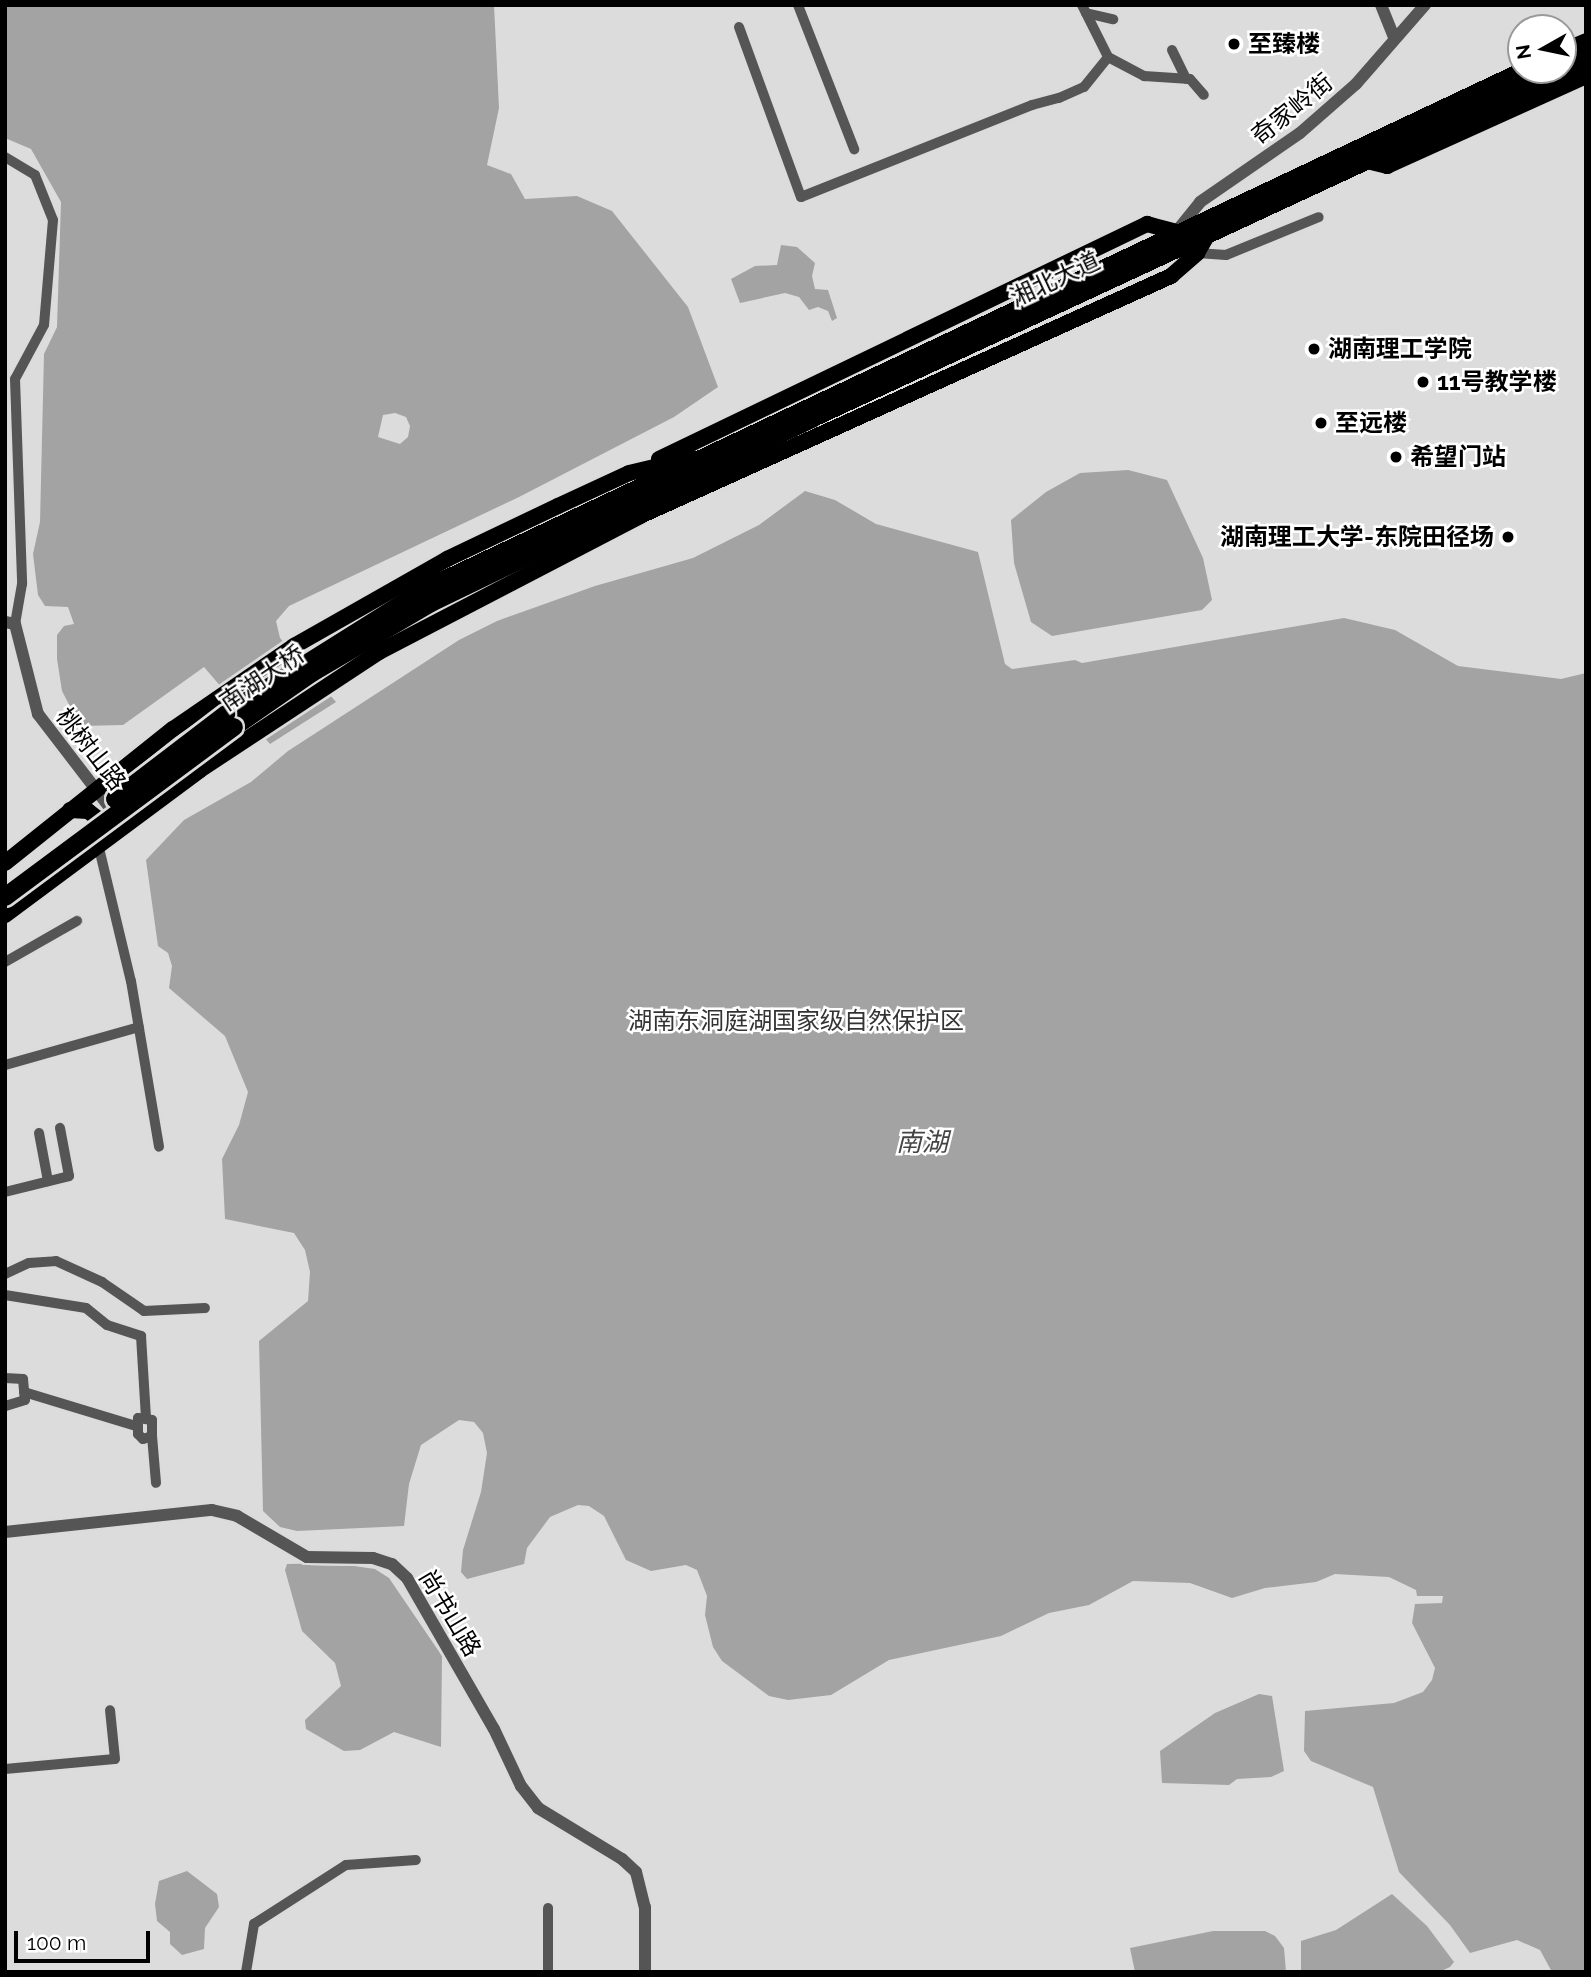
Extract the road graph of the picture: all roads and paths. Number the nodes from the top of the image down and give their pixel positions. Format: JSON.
{"nodes":[{"id":1,"x":798,"y":5,"type":"edge"},
{"id":2,"x":1381,"y":5,"type":"edge"},
{"id":3,"x":1424,"y":5,"type":"edge"},
{"id":4,"x":1084,"y":9,"type":"edge"},
{"id":5,"x":1113,"y":19,"type":"dead end"},
{"id":6,"x":739,"y":27,"type":"dead end"},
{"id":7,"x":1394,"y":38,"type":"junction"},
{"id":8,"x":1172,"y":50,"type":"dead end"},
{"id":9,"x":1108,"y":57,"type":"junction"},
{"id":10,"x":1586,"y":76,"type":"edge"},
{"id":11,"x":1507,"y":78,"type":"edge"},
{"id":12,"x":1186,"y":79,"type":"junction"},
{"id":13,"x":1532,"y":84,"type":"edge"},
{"id":14,"x":1204,"y":95,"type":"dead end"},
{"id":15,"x":853,"y":149,"type":"dead end"},
{"id":16,"x":5,"y":157,"type":"edge"},
{"id":17,"x":1367,"y":161,"type":"junction"},
{"id":18,"x":1319,"y":217,"type":"dead end"},
{"id":19,"x":1176,"y":232,"type":"junction"},
{"id":20,"x":1207,"y":236,"type":"junction"},
{"id":21,"x":1197,"y":253,"type":"junction"},
{"id":22,"x":1166,"y":255,"type":"junction"},
{"id":23,"x":10,"y":380,"type":"edge"},
{"id":24,"x":706,"y":436,"type":"junction"},
{"id":25,"x":705,"y":454,"type":"junction"},
{"id":26,"x":671,"y":463,"type":"junction"},
{"id":27,"x":629,"y":473,"type":"junction"},
{"id":28,"x":695,"y":482,"type":"junction"},
{"id":29,"x":649,"y":496,"type":"junction"},
{"id":30,"x":566,"y":527,"type":"junction"},
{"id":31,"x":10,"y":623,"type":"edge"},
{"id":32,"x":96,"y":789,"type":"junction"},
{"id":33,"x":70,"y":810,"type":"junction"},
{"id":34,"x":123,"y":825,"type":"junction"},
{"id":35,"x":98,"y":844,"type":"junction"},
{"id":36,"x":5,"y":863,"type":"edge"},
{"id":37,"x":5,"y":883,"type":"edge"},
{"id":38,"x":5,"y":897,"type":"edge"},
{"id":39,"x":5,"y":915,"type":"edge"},
{"id":40,"x":77,"y":921,"type":"dead end"},
{"id":41,"x":5,"y":962,"type":"edge"},
{"id":42,"x":139,"y":1027,"type":"junction"},
{"id":43,"x":5,"y":1065,"type":"edge"},
{"id":44,"x":60,"y":1128,"type":"dead end"},
{"id":45,"x":39,"y":1133,"type":"dead end"},
{"id":46,"x":159,"y":1147,"type":"dead end"},
{"id":47,"x":48,"y":1181,"type":"junction"},
{"id":48,"x":5,"y":1192,"type":"edge"},
{"id":49,"x":5,"y":1273,"type":"edge"},
{"id":50,"x":5,"y":1295,"type":"edge"},
{"id":51,"x":205,"y":1308,"type":"dead end"},
{"id":52,"x":5,"y":1378,"type":"edge"},
{"id":53,"x":24,"y":1392,"type":"junction"},
{"id":54,"x":5,"y":1406,"type":"edge"},
{"id":55,"x":146,"y":1417,"type":"junction"},
{"id":56,"x":136,"y":1426,"type":"junction"},
{"id":57,"x":152,"y":1436,"type":"junction"},
{"id":58,"x":156,"y":1483,"type":"dead end"},
{"id":59,"x":5,"y":1532,"type":"edge"},
{"id":60,"x":110,"y":1710,"type":"dead end"},
{"id":61,"x":5,"y":1769,"type":"edge"},
{"id":62,"x":416,"y":1860,"type":"dead end"},
{"id":63,"x":548,"y":1908,"type":"dead end"},
{"id":64,"x":246,"y":1972,"type":"edge"},
{"id":65,"x":548,"y":1972,"type":"edge"},
{"id":66,"x":645,"y":1972,"type":"edge"}],
"edges":[{"from":1,"to":15,"type":"street"},
{"from":2,"to":7,"type":"street"},
{"from":3,"to":7,"type":"street","name":"奇家岭街"},
{"from":4,"to":5,"type":"street"},
{"from":4,"to":9,"type":"street"},
{"from":6,"to":9,"type":"street"},
{"from":7,"to":19,"type":"street","name":"奇家岭街"},
{"from":8,"to":12,"type":"street"},
{"from":9,"to":12,"type":"street"},
{"from":10,"to":17,"type":"main road"},
{"from":11,"to":19,"type":"highway","name":"湘北大道"},
{"from":12,"to":14,"type":"street"},
{"from":13,"to":17,"type":"highway","name":"湘北大道"},
{"from":16,"to":23,"type":"street"},
{"from":17,"to":20,"type":"highway","name":"湘北大道"},
{"from":18,"to":21,"type":"street"},
{"from":19,"to":24,"type":"main road"},
{"from":19,"to":25,"type":"highway","name":"湘北大道"},
{"from":20,"to":21,"type":"main road"},
{"from":20,"to":22,"type":"highway","name":"湘北大道"},
{"from":21,"to":22,"type":"main road"},
{"from":21,"to":28,"type":"main road"},
{"from":22,"to":28,"type":"highway","name":"湘北大道"},
{"from":23,"to":31,"type":"street"},
{"from":24,"to":26,"type":"main road"},
{"from":24,"to":27,"type":"main road"},
{"from":25,"to":26,"type":"main road"},
{"from":25,"to":29,"type":"highway","name":"湘北大道"},
{"from":26,"to":27,"type":"main road"},
{"from":26,"to":29,"type":"main road"},
{"from":27,"to":30,"type":"main road"},
{"from":28,"to":29,"type":"highway","name":"湘北大道"},
{"from":28,"to":29,"type":"main road"},
{"from":29,"to":30,"type":"highway","name":"湘北大道"},
{"from":30,"to":32,"type":"main road"},
{"from":30,"to":34,"type":"main road"},
{"from":30,"to":37,"type":"highway","name":"南湖大桥","bridge":true},
{"from":30,"to":38,"type":"highway","name":"南湖大桥","bridge":true},
{"from":31,"to":32,"type":"street","name":"桃树山路"},
{"from":32,"to":33,"type":"main road"},
{"from":32,"to":34,"type":"street","name":"桃树山路"},
{"from":33,"to":35,"type":"main road"},
{"from":33,"to":36,"type":"main road"},
{"from":34,"to":35,"type":"main road"},
{"from":35,"to":39,"type":"main road"},
{"from":35,"to":42,"type":"street"},
{"from":40,"to":41,"type":"street"},
{"from":42,"to":43,"type":"street"},
{"from":42,"to":46,"type":"street"},
{"from":44,"to":47,"type":"street"},
{"from":45,"to":47,"type":"street"},
{"from":47,"to":48,"type":"street"},
{"from":49,"to":51,"type":"street"},
{"from":50,"to":55,"type":"street"},
{"from":52,"to":53,"type":"street"},
{"from":53,"to":54,"type":"street"},
{"from":53,"to":56,"type":"street"},
{"from":55,"to":56,"type":"street"},
{"from":55,"to":57,"type":"street"},
{"from":56,"to":57,"type":"street"},
{"from":57,"to":58,"type":"street"},
{"from":59,"to":66,"type":"street","name":"尚书山路"},
{"from":60,"to":61,"type":"street"},
{"from":62,"to":64,"type":"street"},
{"from":63,"to":65,"type":"street"}]}
